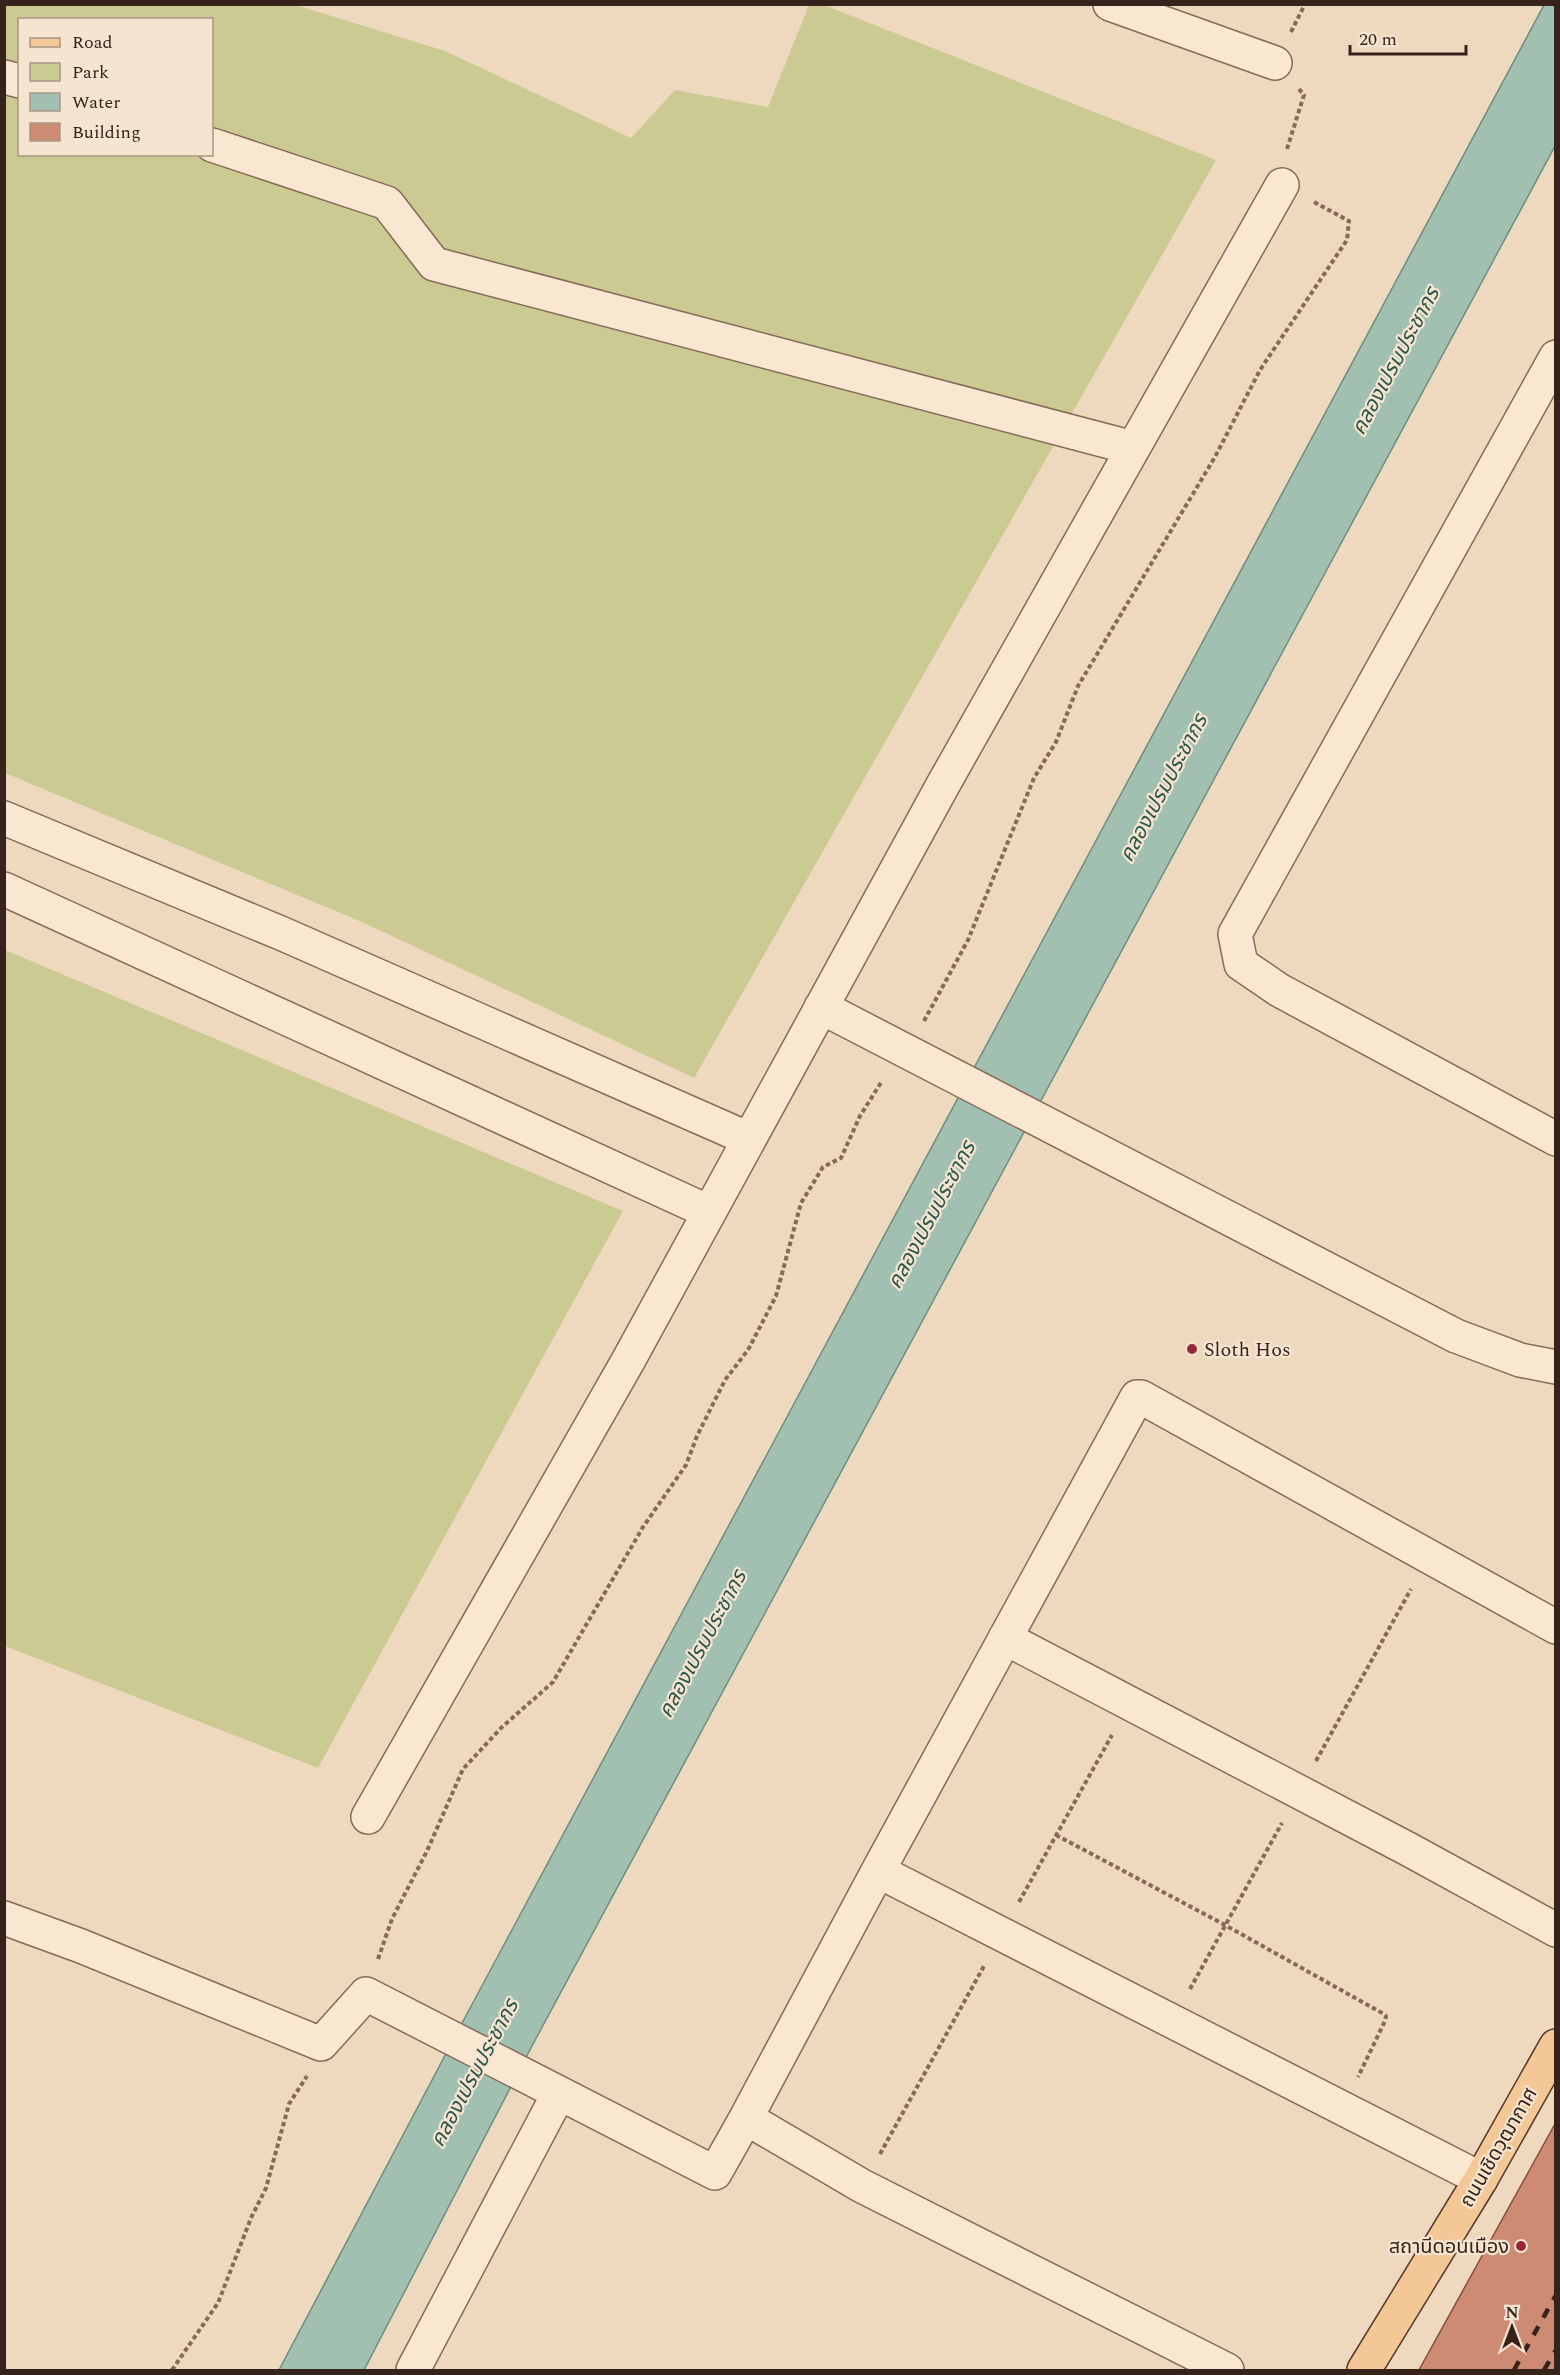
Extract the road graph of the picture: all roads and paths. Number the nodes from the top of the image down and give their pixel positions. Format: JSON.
{"nodes":[{"id":1,"x":1110,"y":4,"type":"edge"},
{"id":2,"x":1305,"y":4,"type":"edge"},
{"id":3,"x":1275,"y":63,"type":"junction"},
{"id":4,"x":213,"y":145,"type":"edge"},
{"id":5,"x":1282,"y":185,"type":"junction"},
{"id":6,"x":1556,"y":357,"type":"edge"},
{"id":7,"x":1133,"y":448,"type":"junction"},
{"id":8,"x":4,"y":818,"type":"edge"},
{"id":9,"x":4,"y":889,"type":"edge"},
{"id":10,"x":821,"y":1007,"type":"junction"},
{"id":11,"x":912,"y":1054,"type":"junction"},
{"id":12,"x":749,"y":1139,"type":"junction"},
{"id":13,"x":1556,"y":1139,"type":"edge"},
{"id":14,"x":709,"y":1212,"type":"junction"},
{"id":15,"x":1556,"y":1367,"type":"edge"},
{"id":16,"x":1556,"y":1627,"type":"edge"},
{"id":17,"x":1005,"y":1638,"type":"junction"},
{"id":18,"x":368,"y":1817,"type":"dead end"},
{"id":19,"x":1056,"y":1835,"type":"dead end"},
{"id":20,"x":878,"y":1871,"type":"junction"},
{"id":21,"x":4,"y":1918,"type":"edge"},
{"id":22,"x":1556,"y":1930,"type":"edge"},
{"id":23,"x":366,"y":1994,"type":"junction"},
{"id":24,"x":321,"y":2044,"type":"junction"},
{"id":25,"x":1556,"y":2046,"type":"edge"},
{"id":26,"x":559,"y":2093,"type":"junction"},
{"id":27,"x":1342,"y":2108,"type":"junction"},
{"id":28,"x":746,"y":2118,"type":"junction"},
{"id":29,"x":1481,"y":2179,"type":"junction"},
{"id":30,"x":172,"y":2370,"type":"edge"},
{"id":31,"x":413,"y":2370,"type":"edge"},
{"id":32,"x":1227,"y":2370,"type":"edge"},
{"id":33,"x":1364,"y":2370,"type":"edge"}],
"edges":[{"from":1,"to":3,"type":"street"},
{"from":2,"to":3,"type":"path"},
{"from":3,"to":5,"type":"path"},
{"from":4,"to":7,"type":"street"},
{"from":5,"to":7,"type":"street"},
{"from":5,"to":11,"type":"path"},
{"from":6,"to":13,"type":"street"},
{"from":7,"to":10,"type":"street"},
{"from":8,"to":12,"type":"street"},
{"from":9,"to":14,"type":"street"},
{"from":10,"to":11,"type":"street"},
{"from":10,"to":12,"type":"street"},
{"from":11,"to":15,"type":"street"},
{"from":11,"to":23,"type":"path"},
{"from":12,"to":14,"type":"street"},
{"from":14,"to":18,"type":"street"},
{"from":16,"to":17,"type":"street"},
{"from":17,"to":20,"type":"street"},
{"from":17,"to":22,"type":"street"},
{"from":19,"to":27,"type":"path"},
{"from":20,"to":27,"type":"street"},
{"from":20,"to":28,"type":"street"},
{"from":21,"to":24,"type":"street"},
{"from":23,"to":24,"type":"street"},
{"from":23,"to":26,"type":"street"},
{"from":24,"to":30,"type":"path"},
{"from":25,"to":29,"type":"main road","name":"ถนนเชิดวุฒากาศ"},
{"from":26,"to":28,"type":"street"},
{"from":26,"to":31,"type":"street"},
{"from":27,"to":29,"type":"street"},
{"from":28,"to":32,"type":"street"},
{"from":29,"to":33,"type":"main road","name":"ถนนเชิดวุฒากาศ"}]}
